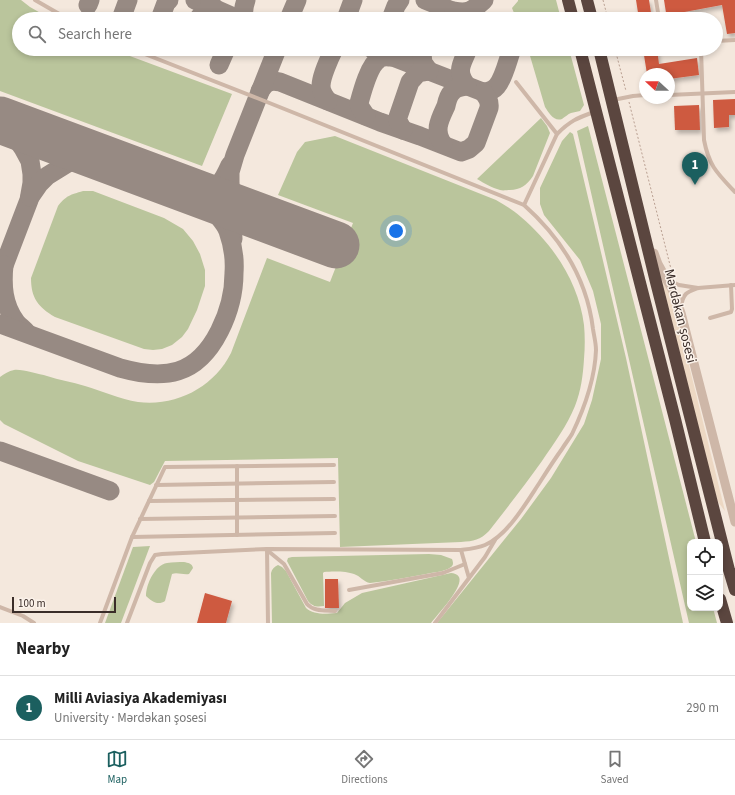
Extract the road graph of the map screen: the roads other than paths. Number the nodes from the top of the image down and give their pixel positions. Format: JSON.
{"nodes":[{"id":1,"x":35,"y":0,"type":"edge"},
{"id":2,"x":568,"y":0,"type":"edge"},
{"id":3,"x":587,"y":0,"type":"edge"},
{"id":4,"x":656,"y":0,"type":"edge"},
{"id":5,"x":56,"y":12,"type":"edge"},
{"id":6,"x":571,"y":12,"type":"edge"},
{"id":7,"x":590,"y":12,"type":"edge"},
{"id":8,"x":658,"y":12,"type":"edge"},
{"id":9,"x":735,"y":40,"type":"edge"},
{"id":10,"x":723,"y":41,"type":"edge"},
{"id":11,"x":150,"y":56,"type":"edge"},
{"id":12,"x":582,"y":56,"type":"edge"},
{"id":13,"x":601,"y":56,"type":"edge"},
{"id":14,"x":701,"y":56,"type":"edge"},
{"id":15,"x":516,"y":82,"type":"dead end"},
{"id":16,"x":735,"y":92,"type":"edge"},
{"id":17,"x":703,"y":94,"type":"junction"},
{"id":18,"x":675,"y":95,"type":"edge"},
{"id":19,"x":639,"y":96,"type":"edge"},
{"id":20,"x":612,"y":100,"type":"junction"},
{"id":21,"x":596,"y":111,"type":"junction"},
{"id":22,"x":557,"y":134,"type":"junction"},
{"id":23,"x":735,"y":192,"type":"edge"},
{"id":24,"x":524,"y":205,"type":"junction"},
{"id":25,"x":639,"y":209,"type":"junction"},
{"id":26,"x":668,"y":272,"type":"junction"},
{"id":27,"x":733,"y":285,"type":"edge"},
{"id":28,"x":698,"y":288,"type":"junction"},
{"id":29,"x":681,"y":313,"type":"junction"},
{"id":30,"x":710,"y":318,"type":"dead end"},
{"id":31,"x":334,"y":465,"type":"dead end"},
{"id":32,"x":237,"y":466,"type":"junction"},
{"id":33,"x":334,"y":482,"type":"dead end"},
{"id":34,"x":237,"y":484,"type":"junction"},
{"id":35,"x":156,"y":485,"type":"junction"},
{"id":36,"x":334,"y":499,"type":"dead end"},
{"id":37,"x":237,"y":500,"type":"junction"},
{"id":38,"x":149,"y":501,"type":"junction"},
{"id":39,"x":334,"y":516,"type":"dead end"},
{"id":40,"x":237,"y":517,"type":"junction"},
{"id":41,"x":140,"y":519,"type":"junction"},
{"id":42,"x":735,"y":522,"type":"edge"},
{"id":43,"x":335,"y":533,"type":"dead end"},
{"id":44,"x":237,"y":535,"type":"junction"},
{"id":45,"x":132,"y":537,"type":"junction"},
{"id":46,"x":704,"y":539,"type":"edge"},
{"id":47,"x":495,"y":540,"type":"junction"},
{"id":48,"x":267,"y":549,"type":"junction"},
{"id":49,"x":461,"y":550,"type":"junction"},
{"id":50,"x":466,"y":564,"type":"junction"},
{"id":51,"x":470,"y":578,"type":"junction"},
{"id":52,"x":348,"y":590,"type":"dead end"},
{"id":53,"x":735,"y":590,"type":"edge"},
{"id":54,"x":0,"y":607,"type":"edge"},
{"id":55,"x":723,"y":609,"type":"edge"},
{"id":56,"x":335,"y":611,"type":"dead end"},
{"id":57,"x":34,"y":623,"type":"edge"},
{"id":58,"x":100,"y":623,"type":"edge"},
{"id":59,"x":127,"y":623,"type":"edge"},
{"id":60,"x":268,"y":623,"type":"edge"},
{"id":61,"x":435,"y":623,"type":"edge"},
{"id":62,"x":727,"y":623,"type":"edge"}],
"edges":[{"from":1,"to":5,"type":"lane"},
{"from":2,"to":6,"type":"highway"},
{"from":3,"to":7,"type":"highway"},
{"from":4,"to":8,"type":"lane"},
{"from":9,"to":10,"type":"lane"},
{"from":11,"to":24,"type":"lane"},
{"from":12,"to":21,"type":"highway"},
{"from":13,"to":20,"type":"highway","name":"Mərdəkan şosesi"},
{"from":14,"to":17,"type":"lane"},
{"from":15,"to":22,"type":"lane"},
{"from":16,"to":17,"type":"lane"},
{"from":17,"to":18,"type":"lane"},
{"from":17,"to":23,"type":"lane"},
{"from":19,"to":20,"type":"lane"},
{"from":20,"to":25,"type":"highway","name":"Mərdəkan şosesi"},
{"from":21,"to":22,"type":"lane"},
{"from":21,"to":46,"type":"highway"},
{"from":22,"to":24,"type":"lane"},
{"from":24,"to":47,"type":"lane"},
{"from":25,"to":26,"type":"street"},
{"from":25,"to":53,"type":"highway","name":"Mərdəkan şosesi"},
{"from":26,"to":28,"type":"lane"},
{"from":26,"to":29,"type":"street"},
{"from":27,"to":28,"type":"lane"},
{"from":27,"to":30,"type":"lane"},
{"from":28,"to":29,"type":"lane"},
{"from":29,"to":42,"type":"street"},
{"from":31,"to":32,"type":"lane"},
{"from":32,"to":34,"type":"lane"},
{"from":32,"to":35,"type":"lane"},
{"from":33,"to":34,"type":"lane"},
{"from":34,"to":35,"type":"lane"},
{"from":34,"to":37,"type":"lane"},
{"from":35,"to":38,"type":"lane"},
{"from":36,"to":37,"type":"lane"},
{"from":37,"to":38,"type":"lane"},
{"from":37,"to":40,"type":"lane"},
{"from":38,"to":41,"type":"lane"},
{"from":39,"to":40,"type":"lane"},
{"from":40,"to":41,"type":"lane"},
{"from":40,"to":44,"type":"lane"},
{"from":41,"to":45,"type":"lane"},
{"from":43,"to":44,"type":"lane"},
{"from":44,"to":45,"type":"lane"},
{"from":45,"to":58,"type":"lane"},
{"from":47,"to":49,"type":"lane"},
{"from":47,"to":51,"type":"lane"},
{"from":48,"to":49,"type":"lane"},
{"from":48,"to":56,"type":"lane"},
{"from":48,"to":59,"type":"lane"},
{"from":48,"to":60,"type":"lane"},
{"from":49,"to":50,"type":"lane"},
{"from":50,"to":51,"type":"lane"},
{"from":50,"to":52,"type":"lane"},
{"from":51,"to":61,"type":"lane"},
{"from":54,"to":57,"type":"lane"},
{"from":55,"to":62,"type":"highway"}]}
